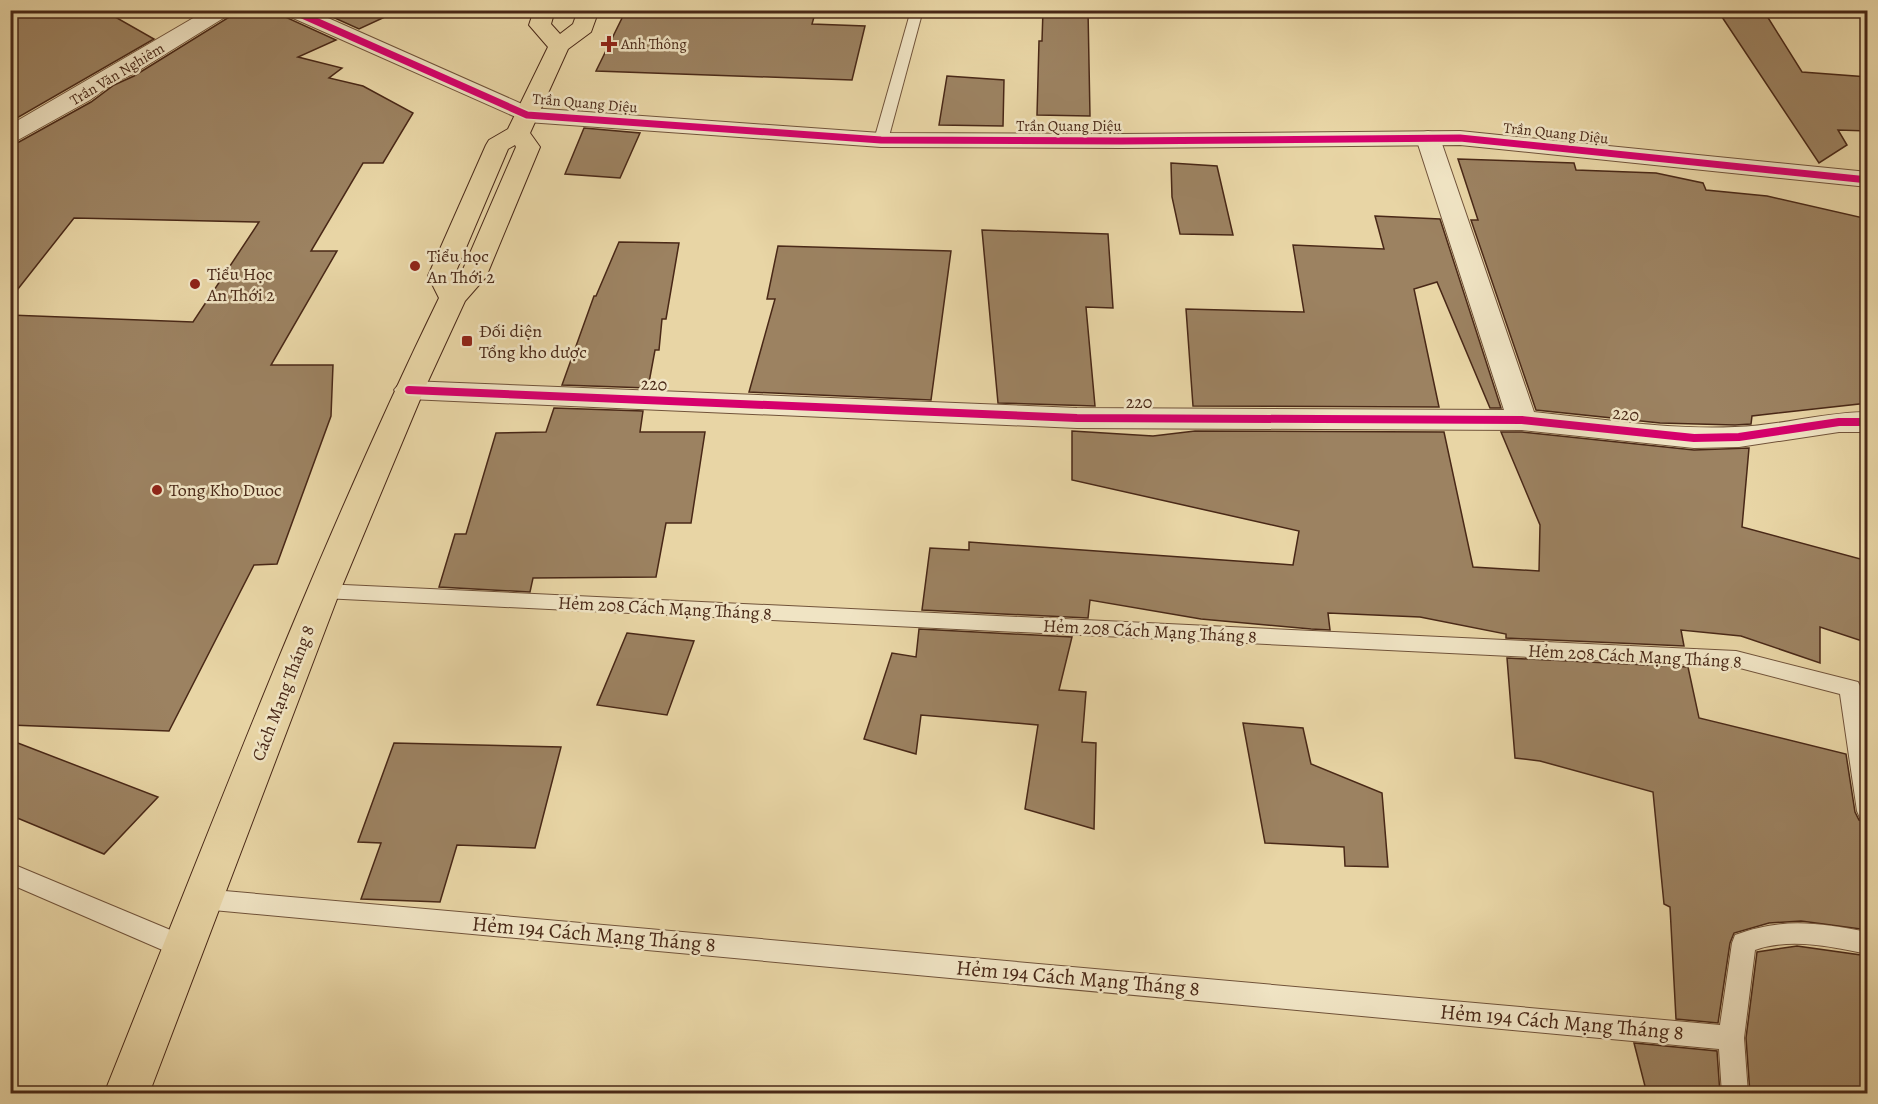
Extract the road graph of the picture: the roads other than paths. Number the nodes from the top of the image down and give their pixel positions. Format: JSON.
{"nodes":[{"id":1,"x":223,"y":10,"type":"edge"},
{"id":2,"x":291,"y":10,"type":"edge"},
{"id":3,"x":545,"y":10,"type":"edge"},
{"id":4,"x":589,"y":10,"type":"edge"},
{"id":5,"x":917,"y":10,"type":"edge"},
{"id":6,"x":559,"y":46,"type":"junction"},
{"id":7,"x":523,"y":124,"type":"junction"},
{"id":8,"x":10,"y":135,"type":"edge"},
{"id":9,"x":1428,"y":138,"type":"junction"},
{"id":10,"x":881,"y":140,"type":"junction"},
{"id":11,"x":1868,"y":180,"type":"edge"},
{"id":12,"x":409,"y":390,"type":"junction"},
{"id":13,"x":1522,"y":420,"type":"junction"},
{"id":14,"x":1868,"y":422,"type":"edge"},
{"id":15,"x":323,"y":591,"type":"junction"},
{"id":16,"x":1868,"y":811,"type":"edge"},
{"id":17,"x":10,"y":873,"type":"edge"},
{"id":18,"x":202,"y":899,"type":"junction"},
{"id":19,"x":1868,"y":943,"type":"edge"},
{"id":20,"x":183,"y":947,"type":"junction"},
{"id":21,"x":1731,"y":1038,"type":"junction"},
{"id":22,"x":126,"y":1094,"type":"edge"},
{"id":23,"x":1735,"y":1094,"type":"edge"}],
"edges":[{"from":1,"to":8,"type":"street","name":"Trần Văn Nghiêm"},
{"from":2,"to":7,"type":"street","name":"Trần Quang Diệu"},
{"from":3,"to":6,"type":"highway"},
{"from":4,"to":6,"type":"highway"},
{"from":5,"to":10,"type":"lane"},
{"from":6,"to":7,"type":"highway"},
{"from":7,"to":10,"type":"street","name":"Trần Quang Diệu"},
{"from":7,"to":12,"type":"highway","name":"Cách Mạng Tháng 8"},
{"from":9,"to":10,"type":"street","name":"Trần Quang Diệu"},
{"from":9,"to":11,"type":"street","name":"Trần Quang Diệu"},
{"from":9,"to":13,"type":"street"},
{"from":12,"to":13,"type":"street","name":"220"},
{"from":12,"to":15,"type":"highway","name":"Cách Mạng Tháng 8"},
{"from":13,"to":14,"type":"street","name":"220"},
{"from":15,"to":16,"type":"lane","name":"Hẻm 208 Cách Mạng Tháng 8"},
{"from":15,"to":18,"type":"highway","name":"Cách Mạng Tháng 8"},
{"from":17,"to":20,"type":"lane"},
{"from":18,"to":20,"type":"highway","name":"Cách Mạng Tháng 8"},
{"from":18,"to":21,"type":"lane","name":"Hẻm 194 Cách Mạng Tháng 8"},
{"from":19,"to":21,"type":"lane"},
{"from":20,"to":22,"type":"highway","name":"Cách Mạng Tháng 8"},
{"from":21,"to":23,"type":"lane"}]}
